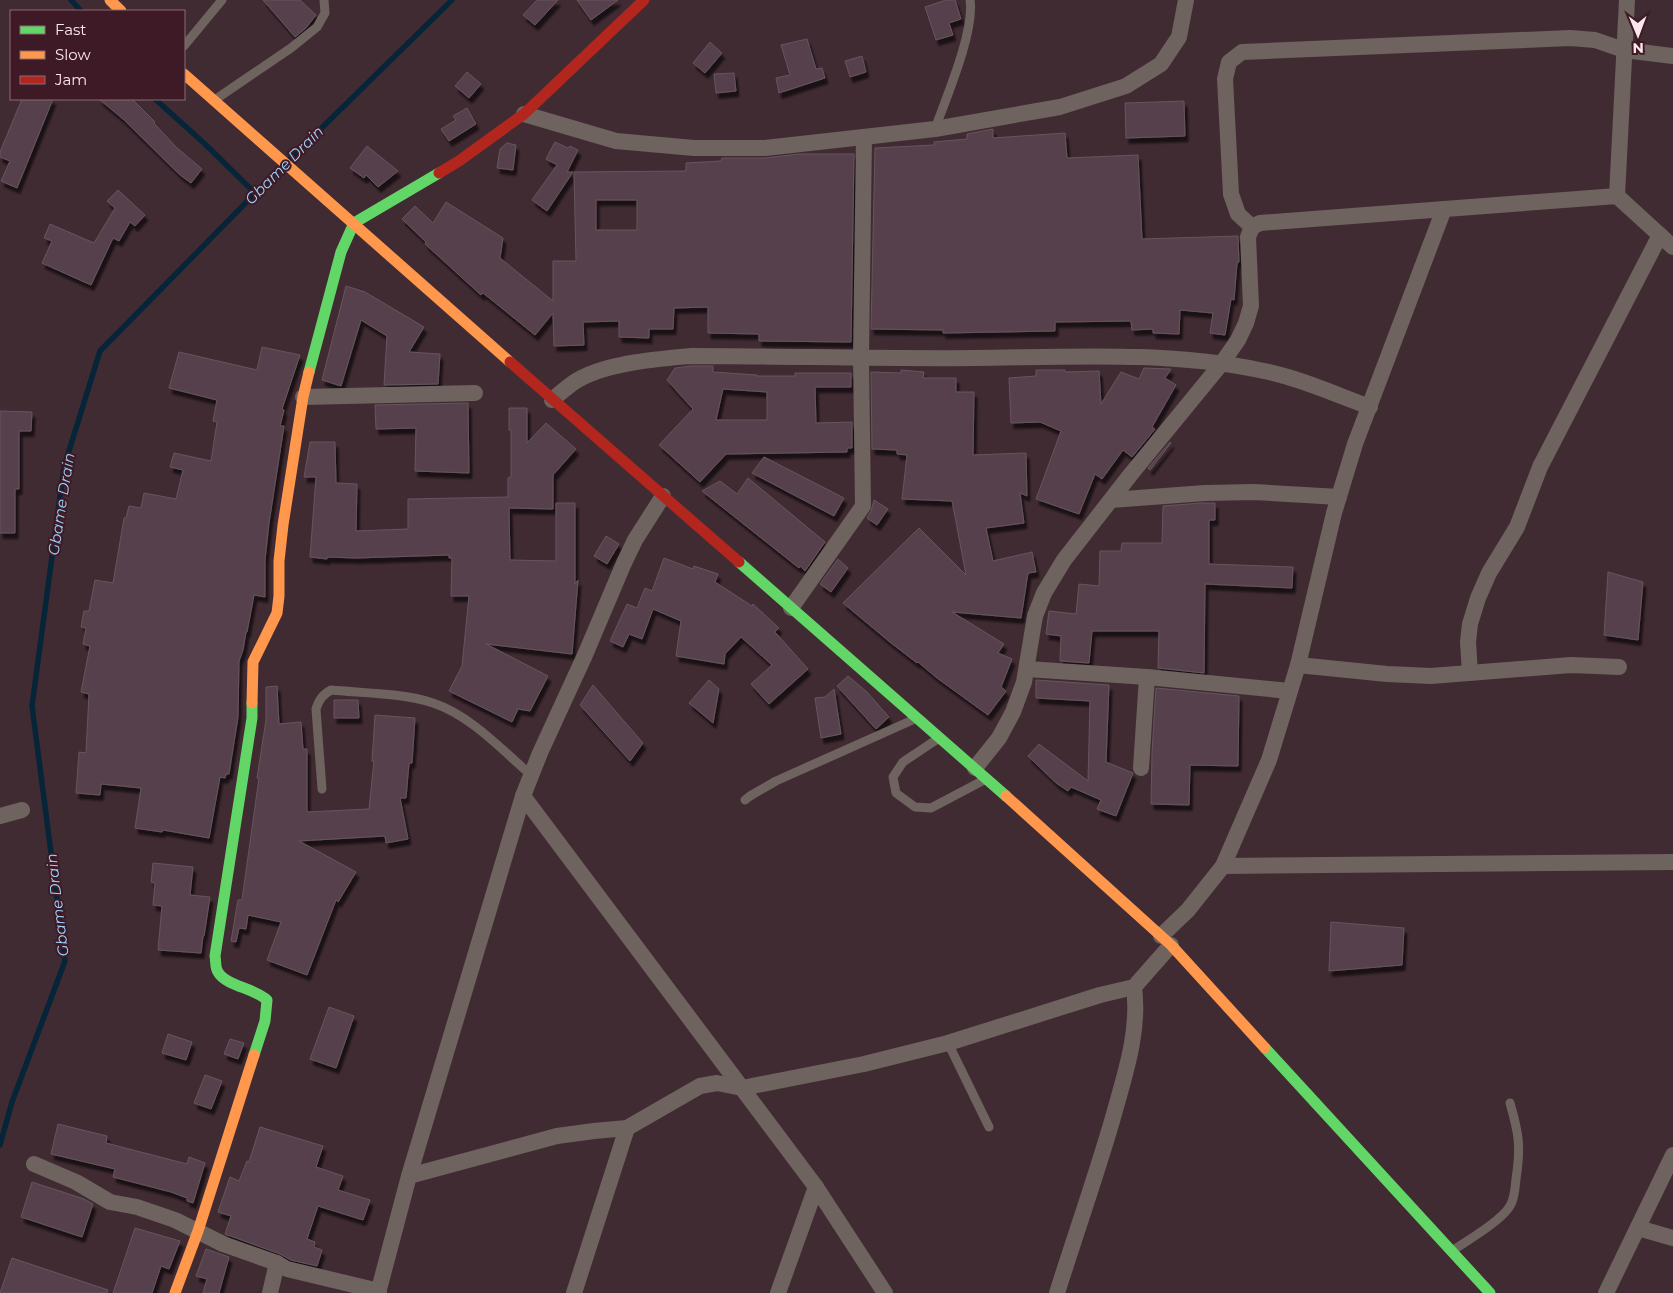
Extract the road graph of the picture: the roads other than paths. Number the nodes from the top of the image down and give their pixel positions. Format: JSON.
{"nodes":[{"id":1,"x":110,"y":0,"type":"edge"},
{"id":2,"x":222,"y":0,"type":"edge"},
{"id":3,"x":324,"y":0,"type":"edge"},
{"id":4,"x":644,"y":0,"type":"edge"},
{"id":5,"x":970,"y":0,"type":"edge"},
{"id":6,"x":1186,"y":0,"type":"edge"},
{"id":7,"x":1627,"y":0,"type":"edge"},
{"id":8,"x":120,"y":10,"type":"edge"},
{"id":9,"x":185,"y":45,"type":"edge"},
{"id":10,"x":1624,"y":50,"type":"junction"},
{"id":11,"x":1673,"y":56,"type":"edge"},
{"id":12,"x":185,"y":75,"type":"edge"},
{"id":13,"x":213,"y":101,"type":"junction"},
{"id":14,"x":524,"y":114,"type":"junction"},
{"id":15,"x":935,"y":129,"type":"junction"},
{"id":16,"x":864,"y":136,"type":"junction"},
{"id":17,"x":1617,"y":196,"type":"junction"},
{"id":18,"x":1444,"y":209,"type":"junction"},
{"id":19,"x":354,"y":223,"type":"junction"},
{"id":20,"x":1252,"y":228,"type":"junction"},
{"id":21,"x":1660,"y":235,"type":"junction"},
{"id":22,"x":1673,"y":247,"type":"edge"},
{"id":23,"x":861,"y":357,"type":"junction"},
{"id":24,"x":1222,"y":363,"type":"junction"},
{"id":25,"x":475,"y":393,"type":"dead end"},
{"id":26,"x":303,"y":397,"type":"junction"},
{"id":27,"x":552,"y":400,"type":"junction"},
{"id":28,"x":1370,"y":407,"type":"junction"},
{"id":29,"x":663,"y":496,"type":"junction"},
{"id":30,"x":1339,"y":497,"type":"junction"},
{"id":31,"x":1111,"y":500,"type":"junction"},
{"id":32,"x":792,"y":608,"type":"junction"},
{"id":33,"x":1298,"y":666,"type":"junction"},
{"id":34,"x":1619,"y":667,"type":"dead end"},
{"id":35,"x":1027,"y":669,"type":"junction"},
{"id":36,"x":1470,"y":673,"type":"junction"},
{"id":37,"x":1147,"y":677,"type":"junction"},
{"id":38,"x":1289,"y":691,"type":"junction"},
{"id":39,"x":917,"y":718,"type":"junction"},
{"id":40,"x":940,"y":738,"type":"junction"},
{"id":41,"x":1141,"y":768,"type":"dead end"},
{"id":42,"x":981,"y":773,"type":"junction"},
{"id":43,"x":531,"y":775,"type":"junction"},
{"id":44,"x":322,"y":789,"type":"dead end"},
{"id":45,"x":523,"y":796,"type":"junction"},
{"id":46,"x":745,"y":800,"type":"dead end"},
{"id":47,"x":22,"y":810,"type":"dead end"},
{"id":48,"x":0,"y":816,"type":"edge"},
{"id":49,"x":1673,"y":862,"type":"edge"},
{"id":50,"x":1223,"y":866,"type":"junction"},
{"id":51,"x":1166,"y":941,"type":"junction"},
{"id":52,"x":1134,"y":987,"type":"junction"},
{"id":53,"x":948,"y":1043,"type":"junction"},
{"id":54,"x":742,"y":1088,"type":"junction"},
{"id":55,"x":1510,"y":1103,"type":"dead end"},
{"id":56,"x":989,"y":1127,"type":"dead end"},
{"id":57,"x":627,"y":1128,"type":"junction"},
{"id":58,"x":1673,"y":1155,"type":"edge"},
{"id":59,"x":34,"y":1164,"type":"dead end"},
{"id":60,"x":410,"y":1176,"type":"junction"},
{"id":61,"x":816,"y":1187,"type":"junction"},
{"id":62,"x":1638,"y":1228,"type":"junction"},
{"id":63,"x":198,"y":1231,"type":"junction"},
{"id":64,"x":1673,"y":1238,"type":"edge"},
{"id":65,"x":1452,"y":1252,"type":"junction"},
{"id":66,"x":277,"y":1263,"type":"junction"},
{"id":67,"x":378,"y":1292,"type":"edge"},
{"id":68,"x":175,"y":1293,"type":"edge"},
{"id":69,"x":270,"y":1293,"type":"edge"},
{"id":70,"x":574,"y":1293,"type":"edge"},
{"id":71,"x":778,"y":1293,"type":"edge"},
{"id":72,"x":885,"y":1293,"type":"edge"},
{"id":73,"x":1058,"y":1293,"type":"edge"},
{"id":74,"x":1490,"y":1293,"type":"edge"},
{"id":75,"x":1606,"y":1293,"type":"edge"}],
"edges":[{"from":1,"to":8,"type":"main road"},
{"from":2,"to":9,"type":"lane"},
{"from":3,"to":13,"type":"lane"},
{"from":4,"to":14,"type":"main road"},
{"from":5,"to":15,"type":"lane"},
{"from":6,"to":15,"type":"street"},
{"from":7,"to":10,"type":"street"},
{"from":10,"to":11,"type":"street"},
{"from":10,"to":17,"type":"street"},
{"from":10,"to":20,"type":"street"},
{"from":12,"to":13,"type":"main road"},
{"from":13,"to":19,"type":"main road"},
{"from":14,"to":16,"type":"street"},
{"from":14,"to":19,"type":"main road"},
{"from":15,"to":16,"type":"street"},
{"from":16,"to":23,"type":"street"},
{"from":17,"to":18,"type":"street"},
{"from":17,"to":21,"type":"street"},
{"from":18,"to":20,"type":"street"},
{"from":18,"to":28,"type":"street"},
{"from":19,"to":26,"type":"main road"},
{"from":19,"to":27,"type":"main road"},
{"from":20,"to":24,"type":"street"},
{"from":21,"to":22,"type":"street"},
{"from":21,"to":36,"type":"street"},
{"from":23,"to":24,"type":"street"},
{"from":23,"to":27,"type":"street"},
{"from":23,"to":32,"type":"street"},
{"from":24,"to":28,"type":"street"},
{"from":24,"to":31,"type":"street"},
{"from":25,"to":26,"type":"street"},
{"from":26,"to":63,"type":"main road"},
{"from":27,"to":29,"type":"main road"},
{"from":28,"to":30,"type":"street"},
{"from":29,"to":32,"type":"main road"},
{"from":29,"to":43,"type":"street"},
{"from":30,"to":31,"type":"street"},
{"from":30,"to":33,"type":"street"},
{"from":31,"to":35,"type":"street"},
{"from":32,"to":39,"type":"main road"},
{"from":33,"to":36,"type":"street"},
{"from":33,"to":38,"type":"street"},
{"from":34,"to":36,"type":"street"},
{"from":35,"to":37,"type":"street"},
{"from":35,"to":42,"type":"street"},
{"from":37,"to":38,"type":"street"},
{"from":37,"to":41,"type":"street"},
{"from":38,"to":50,"type":"street"},
{"from":39,"to":40,"type":"main road"},
{"from":39,"to":46,"type":"lane"},
{"from":40,"to":42,"type":"main road"},
{"from":40,"to":42,"type":"lane"},
{"from":42,"to":51,"type":"main road"},
{"from":43,"to":44,"type":"lane"},
{"from":43,"to":45,"type":"street"},
{"from":45,"to":54,"type":"street"},
{"from":45,"to":60,"type":"street"},
{"from":47,"to":48,"type":"street"},
{"from":49,"to":50,"type":"street"},
{"from":50,"to":51,"type":"street"},
{"from":51,"to":52,"type":"street"},
{"from":51,"to":65,"type":"main road"},
{"from":52,"to":53,"type":"street"},
{"from":52,"to":73,"type":"street"},
{"from":53,"to":54,"type":"street"},
{"from":53,"to":56,"type":"lane"},
{"from":54,"to":57,"type":"street"},
{"from":54,"to":61,"type":"street"},
{"from":55,"to":65,"type":"lane"},
{"from":57,"to":60,"type":"street"},
{"from":57,"to":70,"type":"street"},
{"from":58,"to":62,"type":"street"},
{"from":59,"to":63,"type":"street"},
{"from":60,"to":67,"type":"street"},
{"from":61,"to":71,"type":"street"},
{"from":61,"to":72,"type":"street"},
{"from":62,"to":64,"type":"street"},
{"from":62,"to":75,"type":"street"},
{"from":63,"to":66,"type":"street"},
{"from":63,"to":68,"type":"main road"},
{"from":65,"to":74,"type":"main road"},
{"from":66,"to":67,"type":"street"},
{"from":66,"to":69,"type":"street"}]}
